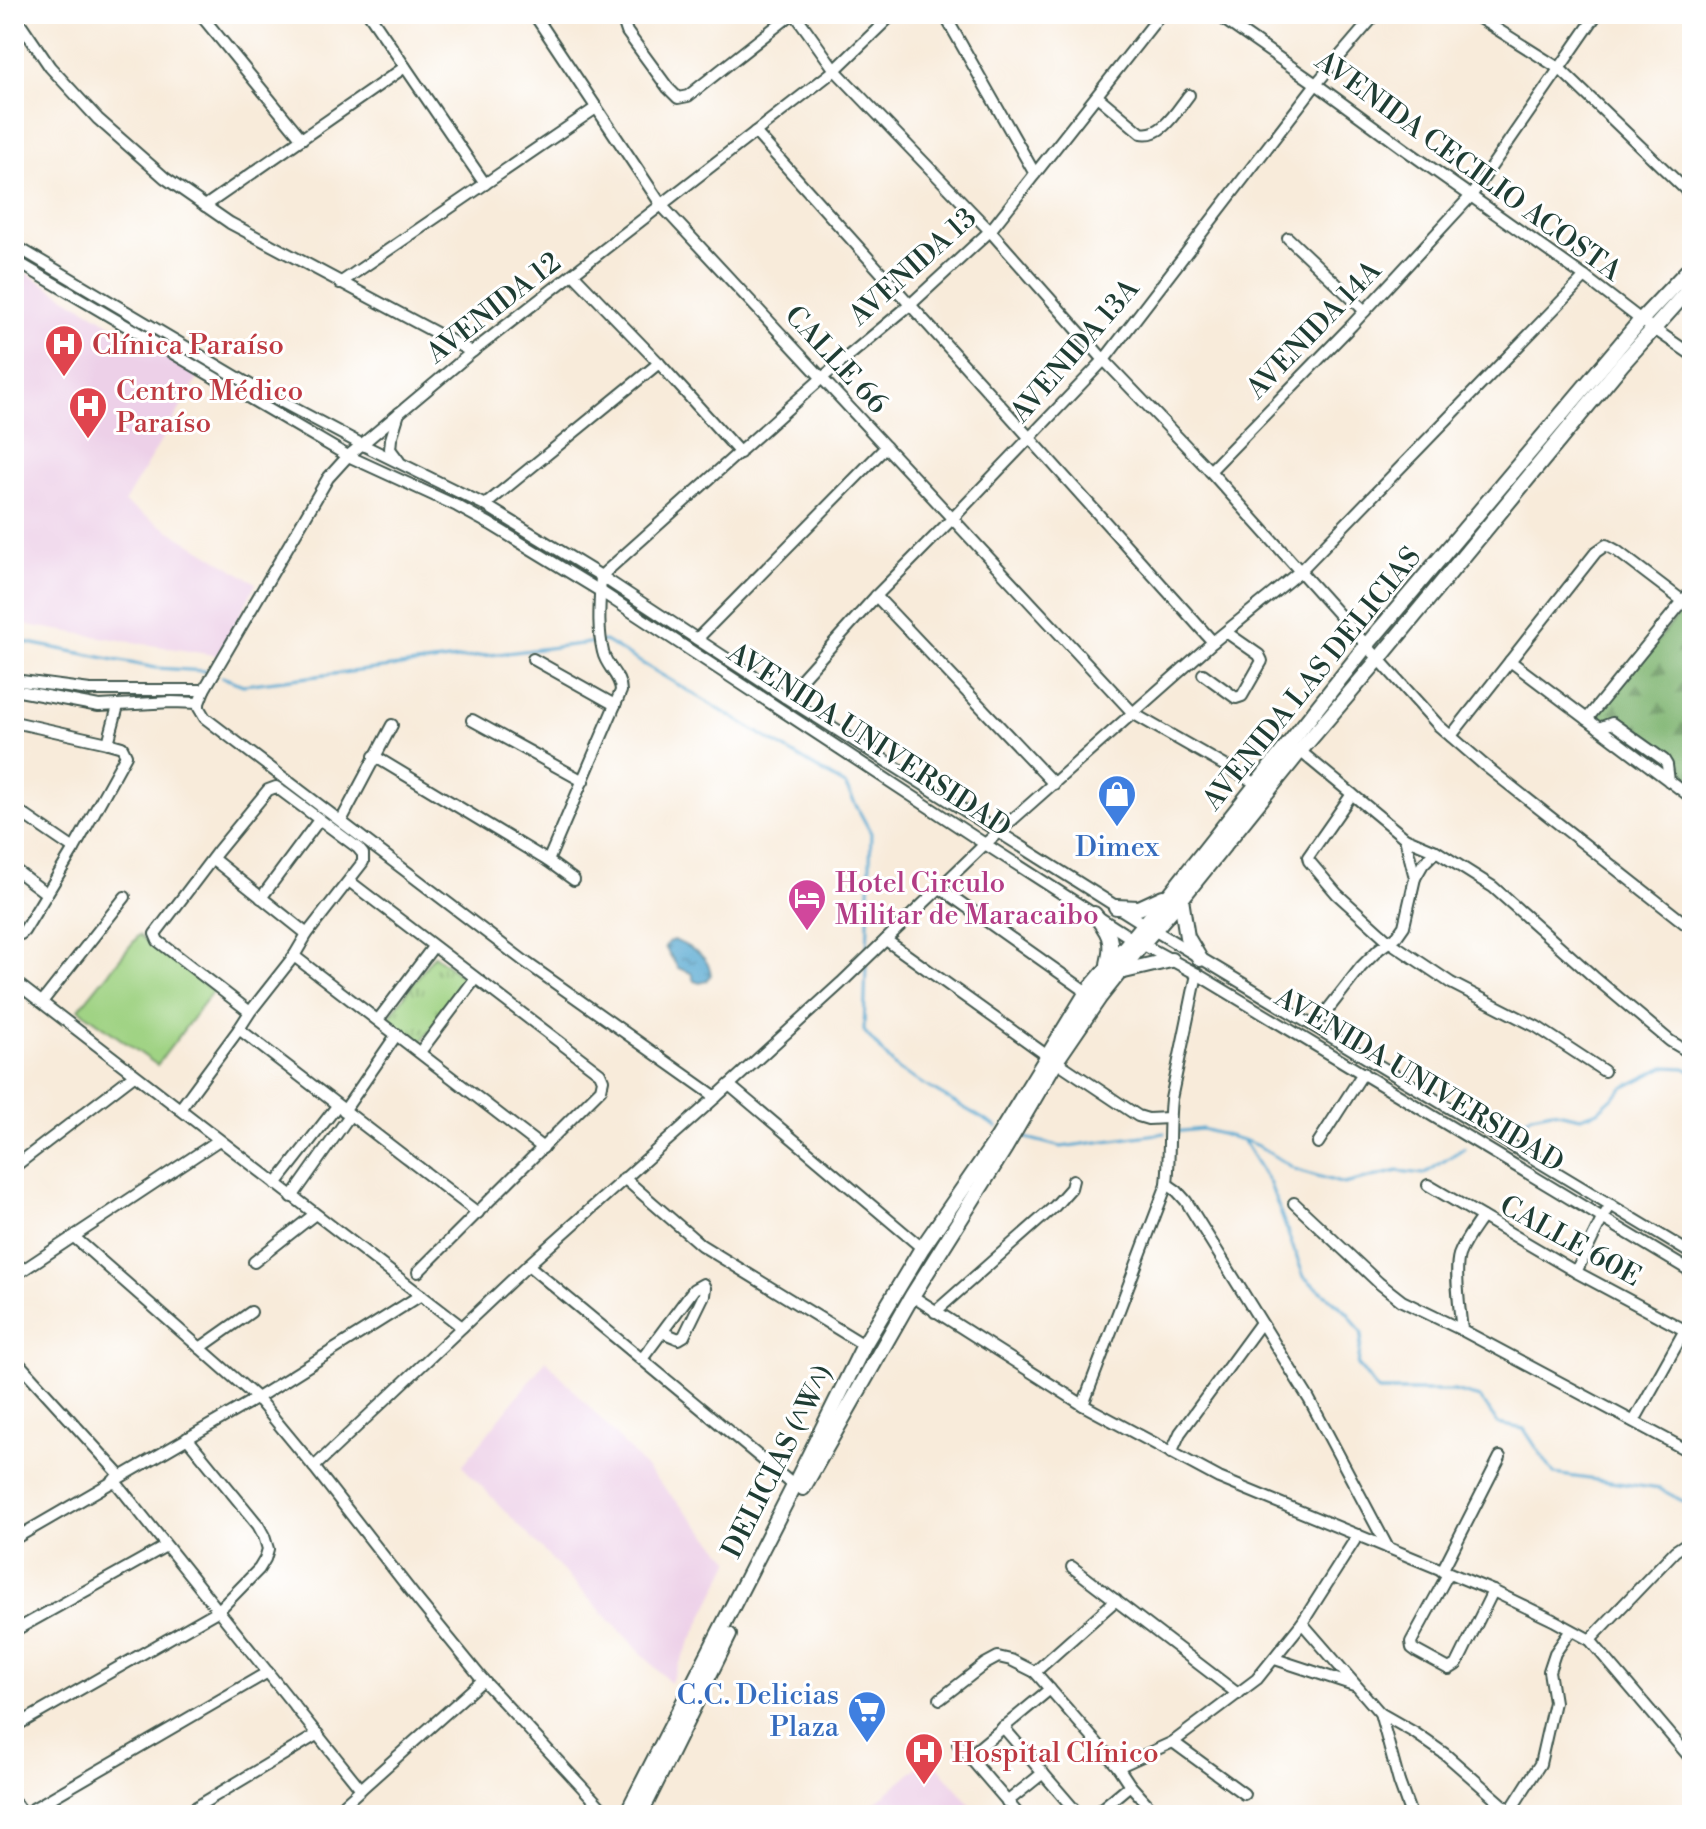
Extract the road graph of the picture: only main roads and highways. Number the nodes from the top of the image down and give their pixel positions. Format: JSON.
{"nodes":[{"id":1,"x":1692,"y":266,"type":"edge"},
{"id":2,"x":1692,"y":286,"type":"edge"},
{"id":3,"x":1176,"y":896,"type":"junction"},
{"id":4,"x":1116,"y":907,"type":"road end"},
{"id":5,"x":1094,"y":914,"type":"road end"},
{"id":6,"x":1171,"y":960,"type":"road end"},
{"id":7,"x":1199,"y":966,"type":"road end"},
{"id":8,"x":1114,"y":970,"type":"junction"},
{"id":9,"x":1052,"y":1059,"type":"junction"},
{"id":10,"x":1000,"y":1145,"type":"junction"},
{"id":11,"x":798,"y":1489,"type":"junction"},
{"id":12,"x":626,"y":1815,"type":"edge"},
{"id":13,"x":640,"y":1815,"type":"edge"}],
"edges":[{"from":1,"to":3,"type":"main road","name":"AVENIDA LAS DELICIAS"},
{"from":2,"to":3,"type":"main road"},
{"from":3,"to":4,"type":"main road"},
{"from":3,"to":7,"type":"main road"},
{"from":3,"to":8,"type":"main road","name":"AVENIDA LAS DELICIAS"},
{"from":5,"to":8,"type":"main road"},
{"from":6,"to":8,"type":"main road"},
{"from":8,"to":9,"type":"main road"},
{"from":8,"to":9,"type":"main road","name":"AVENIDA LAS DELICIAS"},
{"from":9,"to":10,"type":"main road","name":"AVENIDA LAS DELICIAS"},
{"from":10,"to":11,"type":"main road","name":"DELICIAS (^W^)"},
{"from":10,"to":11,"type":"main road","name":"DELICIAS (^W^)"},
{"from":11,"to":12,"type":"main road","name":"DELICIAS (^W^)"},
{"from":11,"to":13,"type":"main road","name":"DELICIAS (^W^)"}]}
